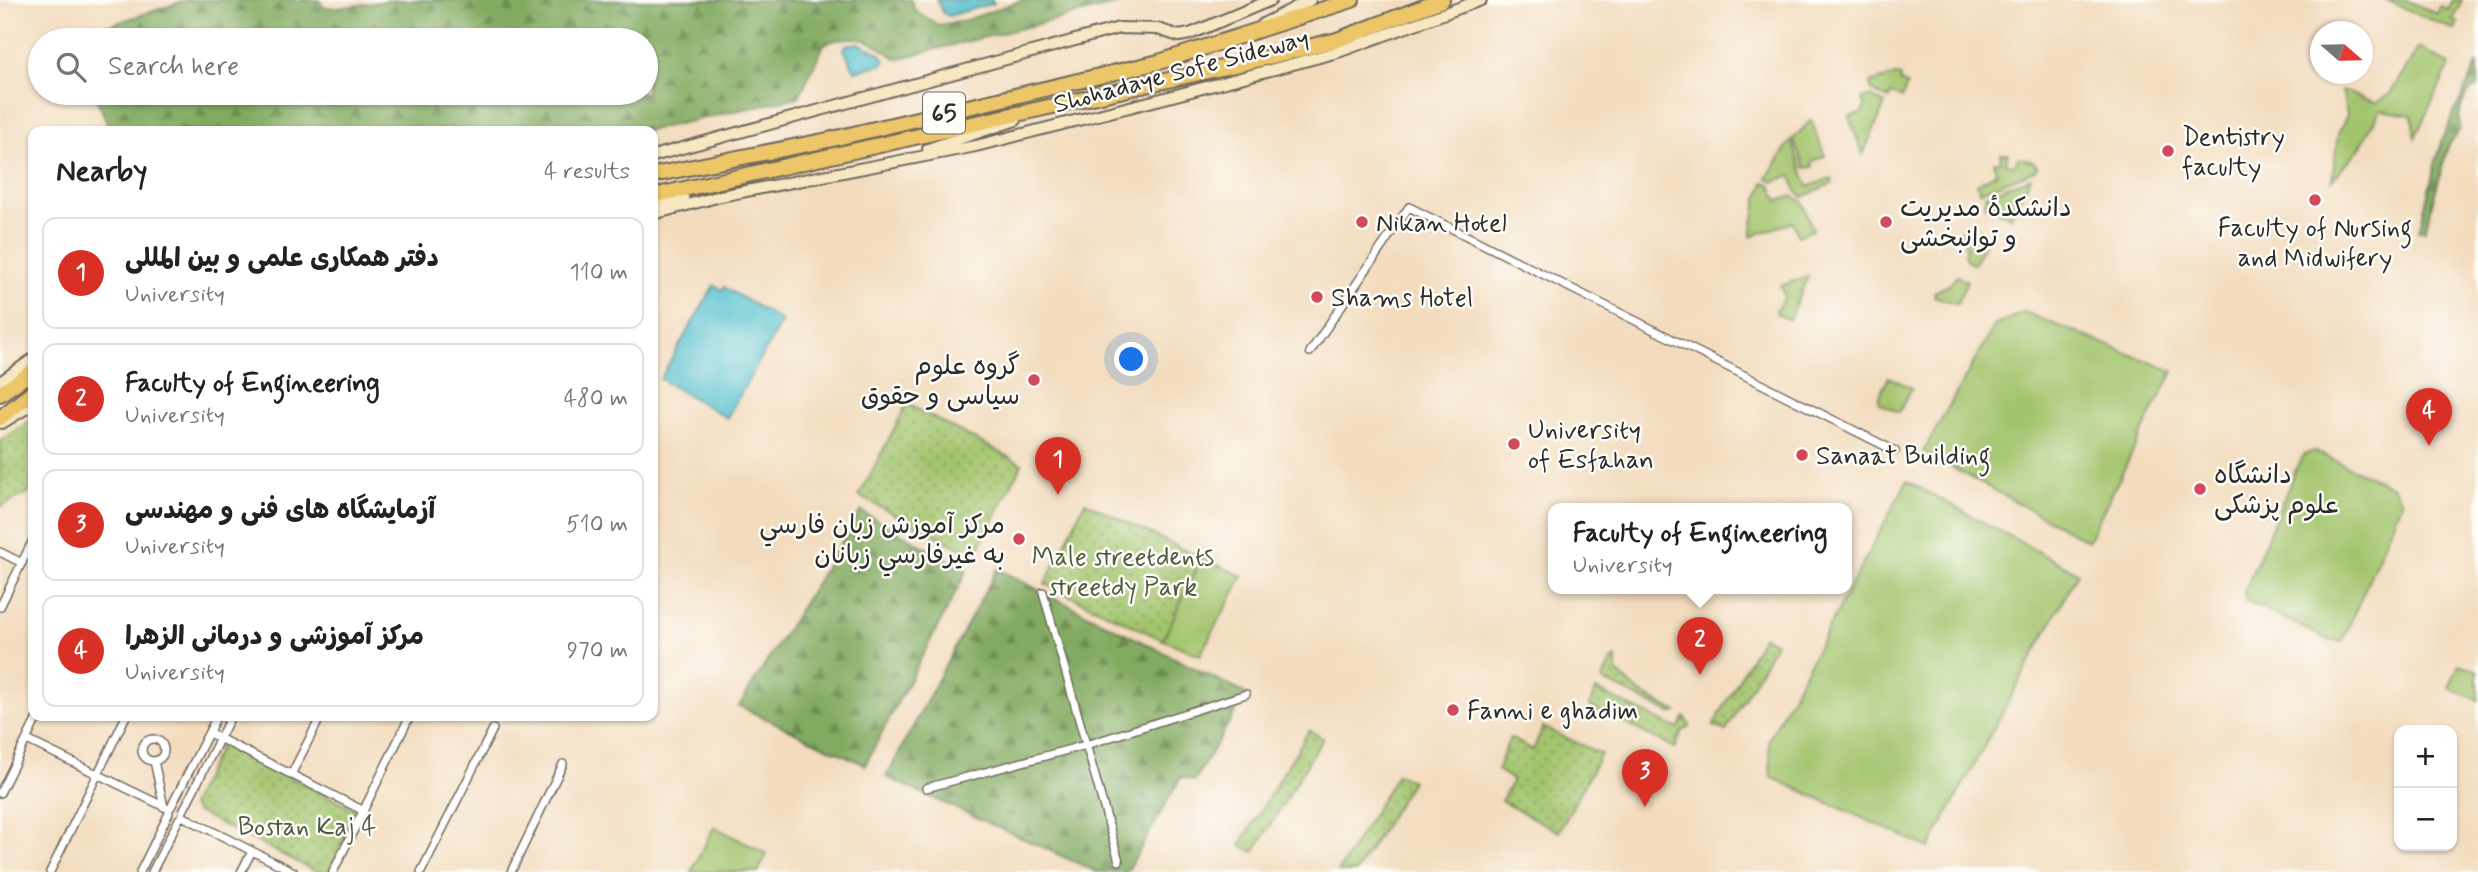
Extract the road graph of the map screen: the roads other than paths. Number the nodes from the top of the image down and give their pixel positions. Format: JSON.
{"nodes":[{"id":1,"x":1271,"y":0,"type":"edge"},
{"id":2,"x":1310,"y":0,"type":"edge"},
{"id":3,"x":1352,"y":0,"type":"edge"},
{"id":4,"x":1441,"y":0,"type":"edge"},
{"id":5,"x":1481,"y":0,"type":"edge"},
{"id":6,"x":1232,"y":41,"type":"junction"},
{"id":7,"x":1091,"y":98,"type":"junction"},
{"id":8,"x":658,"y":155,"type":"edge"},
{"id":9,"x":886,"y":163,"type":"junction"},
{"id":10,"x":871,"y":166,"type":"junction"},
{"id":11,"x":658,"y":174,"type":"edge"},
{"id":12,"x":658,"y":195,"type":"edge"},
{"id":13,"x":658,"y":204,"type":"edge"},
{"id":14,"x":658,"y":213,"type":"edge"},
{"id":15,"x":1310,"y":352,"type":"dead end"},
{"id":16,"x":28,"y":362,"type":"edge"},
{"id":17,"x":28,"y":374,"type":"edge"},
{"id":18,"x":0,"y":382,"type":"edge"},
{"id":19,"x":0,"y":394,"type":"edge"},
{"id":20,"x":28,"y":396,"type":"edge"},
{"id":21,"x":28,"y":407,"type":"edge"},
{"id":22,"x":0,"y":418,"type":"edge"},
{"id":23,"x":0,"y":425,"type":"edge"},
{"id":24,"x":1895,"y":451,"type":"dead end"},
{"id":25,"x":28,"y":550,"type":"edge"},
{"id":26,"x":0,"y":552,"type":"edge"},
{"id":27,"x":22,"y":563,"type":"junction"},
{"id":28,"x":1043,"y":592,"type":"dead end"},
{"id":29,"x":0,"y":607,"type":"edge"},
{"id":30,"x":1246,"y":694,"type":"dead end"},
{"id":31,"x":36,"y":721,"type":"edge"},
{"id":32,"x":124,"y":721,"type":"edge"},
{"id":33,"x":215,"y":721,"type":"edge"},
{"id":34,"x":228,"y":721,"type":"edge"},
{"id":35,"x":318,"y":721,"type":"edge"},
{"id":36,"x":408,"y":721,"type":"edge"},
{"id":37,"x":493,"y":729,"type":"dead end"},
{"id":38,"x":209,"y":733,"type":"junction"},
{"id":39,"x":220,"y":738,"type":"junction"},
{"id":40,"x":27,"y":740,"type":"junction"},
{"id":41,"x":1086,"y":745,"type":"junction"},
{"id":42,"x":154,"y":761,"type":"dead end"},
{"id":43,"x":563,"y":764,"type":"dead end"},
{"id":44,"x":97,"y":774,"type":"junction"},
{"id":45,"x":291,"y":775,"type":"junction"},
{"id":46,"x":926,"y":788,"type":"dead end"},
{"id":47,"x":0,"y":793,"type":"edge"},
{"id":48,"x":168,"y":809,"type":"junction"},
{"id":49,"x":364,"y":811,"type":"junction"},
{"id":50,"x":181,"y":815,"type":"junction"},
{"id":51,"x":252,"y":850,"type":"junction"},
{"id":52,"x":1119,"y":861,"type":"dead end"},
{"id":53,"x":50,"y":872,"type":"edge"},
{"id":54,"x":140,"y":872,"type":"edge"},
{"id":55,"x":152,"y":872,"type":"edge"},
{"id":56,"x":241,"y":872,"type":"edge"},
{"id":57,"x":294,"y":872,"type":"edge"},
{"id":58,"x":333,"y":872,"type":"edge"},
{"id":59,"x":421,"y":872,"type":"edge"},
{"id":60,"x":511,"y":872,"type":"edge"}],
"edges":[{"from":1,"to":8,"type":"main road","name":"Shohadaye Sofe Sideway"},
{"from":2,"to":6,"type":"main road"},
{"from":3,"to":6,"type":"highway","number":"65"},
{"from":4,"to":7,"type":"highway","number":"65"},
{"from":5,"to":9,"type":"main road","name":"Shohadaye Sofe Sideway"},
{"from":6,"to":11,"type":"highway","number":"65"},
{"from":7,"to":9,"type":"main road"},
{"from":7,"to":12,"type":"highway","number":"65"},
{"from":9,"to":10,"type":"main road"},
{"from":10,"to":13,"type":"main road"},
{"from":10,"to":14,"type":"main road"},
{"from":15,"to":24,"type":"street"},
{"from":16,"to":18,"type":"main road"},
{"from":17,"to":19,"type":"highway"},
{"from":20,"to":22,"type":"highway"},
{"from":21,"to":23,"type":"main road"},
{"from":25,"to":27,"type":"street"},
{"from":26,"to":27,"type":"street"},
{"from":27,"to":29,"type":"street"},
{"from":28,"to":41,"type":"street"},
{"from":30,"to":41,"type":"street"},
{"from":31,"to":40,"type":"street"},
{"from":32,"to":44,"type":"street"},
{"from":33,"to":38,"type":"street"},
{"from":34,"to":39,"type":"street"},
{"from":35,"to":45,"type":"street"},
{"from":36,"to":49,"type":"street"},
{"from":37,"to":59,"type":"street"},
{"from":38,"to":39,"type":"street"},
{"from":38,"to":48,"type":"street"},
{"from":39,"to":45,"type":"street"},
{"from":39,"to":50,"type":"street"},
{"from":40,"to":44,"type":"street"},
{"from":40,"to":47,"type":"street"},
{"from":41,"to":46,"type":"street"},
{"from":41,"to":52,"type":"street"},
{"from":42,"to":48,"type":"street"},
{"from":43,"to":60,"type":"street"},
{"from":44,"to":48,"type":"street"},
{"from":44,"to":53,"type":"street"},
{"from":45,"to":49,"type":"street"},
{"from":48,"to":50,"type":"street"},
{"from":48,"to":50,"type":"street"},
{"from":48,"to":54,"type":"street"},
{"from":49,"to":58,"type":"street"},
{"from":50,"to":51,"type":"street"},
{"from":50,"to":55,"type":"street"},
{"from":51,"to":56,"type":"street"},
{"from":51,"to":57,"type":"street"}]}
